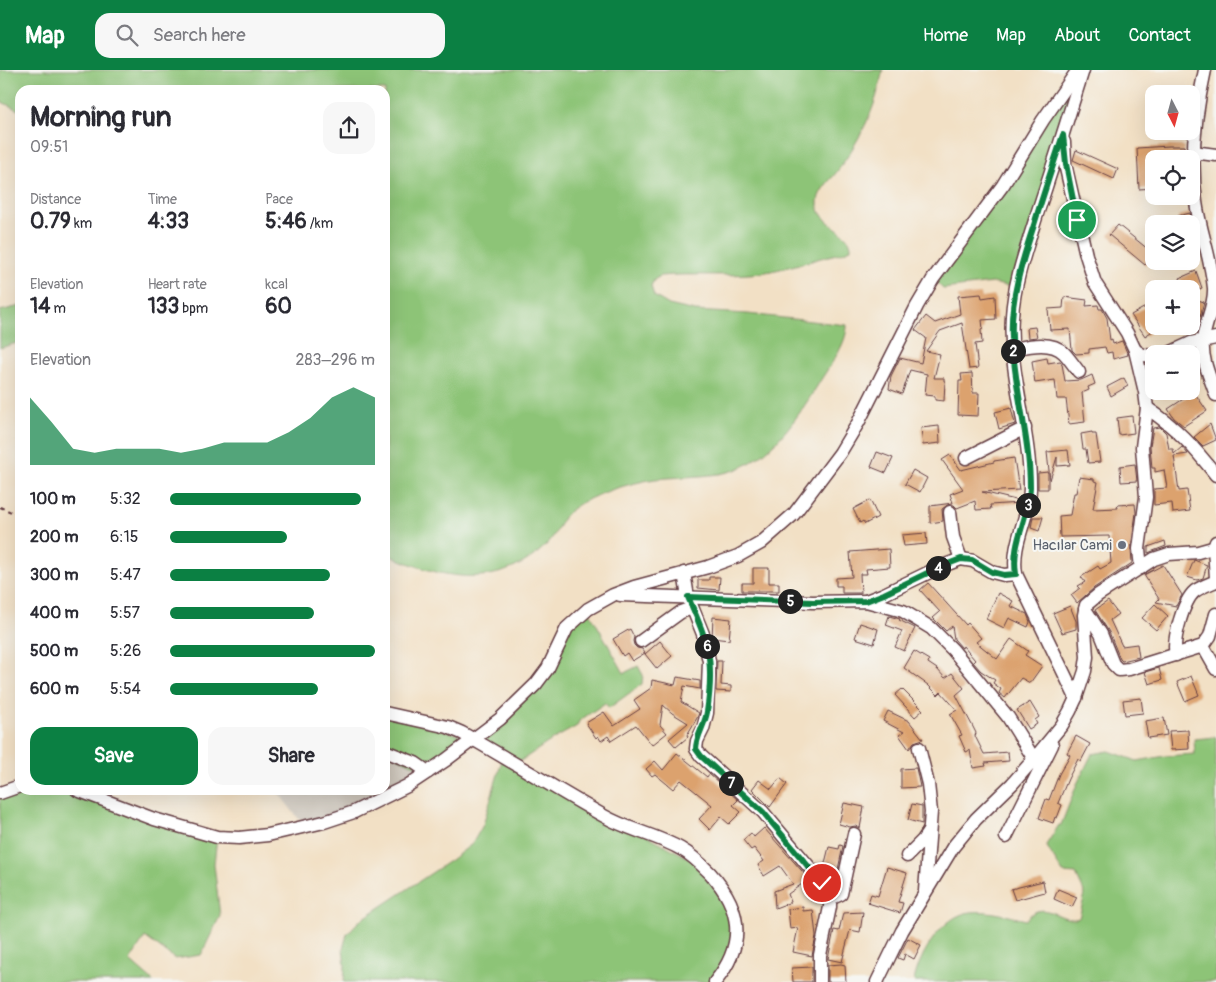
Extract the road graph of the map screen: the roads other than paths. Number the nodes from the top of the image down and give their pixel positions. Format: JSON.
{"nodes":[{"id":1,"x":1078,"y":70,"type":"edge"},
{"id":2,"x":1083,"y":70,"type":"edge"},
{"id":3,"x":1205,"y":70,"type":"edge"},
{"id":4,"x":1063,"y":135,"type":"junction"},
{"id":5,"x":1193,"y":150,"type":"edge"},
{"id":6,"x":1200,"y":153,"type":"edge"},
{"id":7,"x":1216,"y":156,"type":"edge"},
{"id":8,"x":1196,"y":205,"type":"edge"},
{"id":9,"x":1210,"y":339,"type":"edge"},
{"id":10,"x":1187,"y":345,"type":"edge"},
{"id":11,"x":1013,"y":348,"type":"junction"},
{"id":12,"x":1135,"y":350,"type":"junction"},
{"id":13,"x":1145,"y":355,"type":"edge"},
{"id":14,"x":1079,"y":372,"type":"dead end"},
{"id":15,"x":1216,"y":395,"type":"edge"},
{"id":16,"x":1147,"y":408,"type":"junction"},
{"id":17,"x":1024,"y":428,"type":"junction"},
{"id":18,"x":966,"y":458,"type":"dead end"},
{"id":19,"x":1216,"y":475,"type":"edge"},
{"id":20,"x":950,"y":512,"type":"dead end"},
{"id":21,"x":1215,"y":545,"type":"edge"},
{"id":22,"x":961,"y":559,"type":"junction"},
{"id":23,"x":1141,"y":568,"type":"junction"},
{"id":24,"x":1216,"y":572,"type":"edge"},
{"id":25,"x":684,"y":573,"type":"junction"},
{"id":26,"x":1016,"y":574,"type":"junction"},
{"id":27,"x":1216,"y":579,"type":"edge"},
{"id":28,"x":613,"y":595,"type":"junction"},
{"id":29,"x":866,"y":601,"type":"junction"},
{"id":30,"x":690,"y":602,"type":"junction"},
{"id":31,"x":1085,"y":609,"type":"junction"},
{"id":32,"x":1216,"y":614,"type":"edge"},
{"id":33,"x":641,"y":641,"type":"dead end"},
{"id":34,"x":1203,"y":646,"type":"junction"},
{"id":35,"x":1176,"y":655,"type":"junction"},
{"id":36,"x":1216,"y":669,"type":"edge"},
{"id":37,"x":1076,"y":698,"type":"junction"},
{"id":38,"x":390,"y":714,"type":"edge"},
{"id":39,"x":1062,"y":724,"type":"junction"},
{"id":40,"x":474,"y":740,"type":"junction"},
{"id":41,"x":919,"y":748,"type":"dead end"},
{"id":42,"x":390,"y":753,"type":"edge"},
{"id":43,"x":1034,"y":759,"type":"junction"},
{"id":44,"x":428,"y":772,"type":"junction"},
{"id":45,"x":15,"y":788,"type":"edge"},
{"id":46,"x":0,"y":793,"type":"edge"},
{"id":47,"x":390,"y":794,"type":"edge"},
{"id":48,"x":90,"y":795,"type":"edge"},
{"id":49,"x":389,"y":795,"type":"edge"},
{"id":50,"x":930,"y":829,"type":"junction"},
{"id":51,"x":854,"y":834,"type":"dead end"},
{"id":52,"x":1006,"y":837,"type":"dead end"},
{"id":53,"x":907,"y":856,"type":"dead end"},
{"id":54,"x":924,"y":895,"type":"junction"},
{"id":55,"x":830,"y":899,"type":"junction"},
{"id":56,"x":715,"y":982,"type":"edge"},
{"id":57,"x":820,"y":982,"type":"edge"},
{"id":58,"x":877,"y":982,"type":"edge"}],
"edges":[{"from":1,"to":25,"type":"street"},
{"from":2,"to":4,"type":"street"},
{"from":3,"to":5,"type":"street"},
{"from":4,"to":11,"type":"street"},
{"from":4,"to":12,"type":"street"},
{"from":6,"to":7,"type":"street"},
{"from":8,"to":9,"type":"street"},
{"from":9,"to":10,"type":"street"},
{"from":9,"to":15,"type":"street"},
{"from":11,"to":14,"type":"street"},
{"from":11,"to":17,"type":"street"},
{"from":12,"to":13,"type":"street"},
{"from":12,"to":16,"type":"street"},
{"from":16,"to":19,"type":"street"},
{"from":16,"to":23,"type":"street"},
{"from":17,"to":18,"type":"street"},
{"from":17,"to":26,"type":"street"},
{"from":20,"to":22,"type":"street"},
{"from":21,"to":23,"type":"street"},
{"from":21,"to":24,"type":"street"},
{"from":22,"to":26,"type":"street"},
{"from":22,"to":29,"type":"street"},
{"from":23,"to":31,"type":"street"},
{"from":24,"to":27,"type":"street"},
{"from":25,"to":28,"type":"street"},
{"from":25,"to":30,"type":"street"},
{"from":26,"to":37,"type":"street"},
{"from":27,"to":35,"type":"street"},
{"from":28,"to":30,"type":"street"},
{"from":28,"to":40,"type":"street"},
{"from":29,"to":30,"type":"street"},
{"from":29,"to":43,"type":"street"},
{"from":30,"to":33,"type":"street"},
{"from":30,"to":55,"type":"street"},
{"from":31,"to":35,"type":"street"},
{"from":31,"to":37,"type":"street"},
{"from":32,"to":34,"type":"street"},
{"from":34,"to":35,"type":"street"},
{"from":34,"to":36,"type":"street"},
{"from":37,"to":39,"type":"street"},
{"from":38,"to":40,"type":"street"},
{"from":39,"to":43,"type":"street"},
{"from":39,"to":52,"type":"street"},
{"from":40,"to":44,"type":"street"},
{"from":40,"to":56,"type":"street"},
{"from":41,"to":50,"type":"street"},
{"from":42,"to":44,"type":"street"},
{"from":43,"to":54,"type":"street"},
{"from":44,"to":47,"type":"street"},
{"from":45,"to":46,"type":"street"},
{"from":48,"to":49,"type":"street"},
{"from":50,"to":53,"type":"street"},
{"from":50,"to":54,"type":"street"},
{"from":51,"to":55,"type":"street"},
{"from":54,"to":58,"type":"street"},
{"from":55,"to":57,"type":"street"}]}
